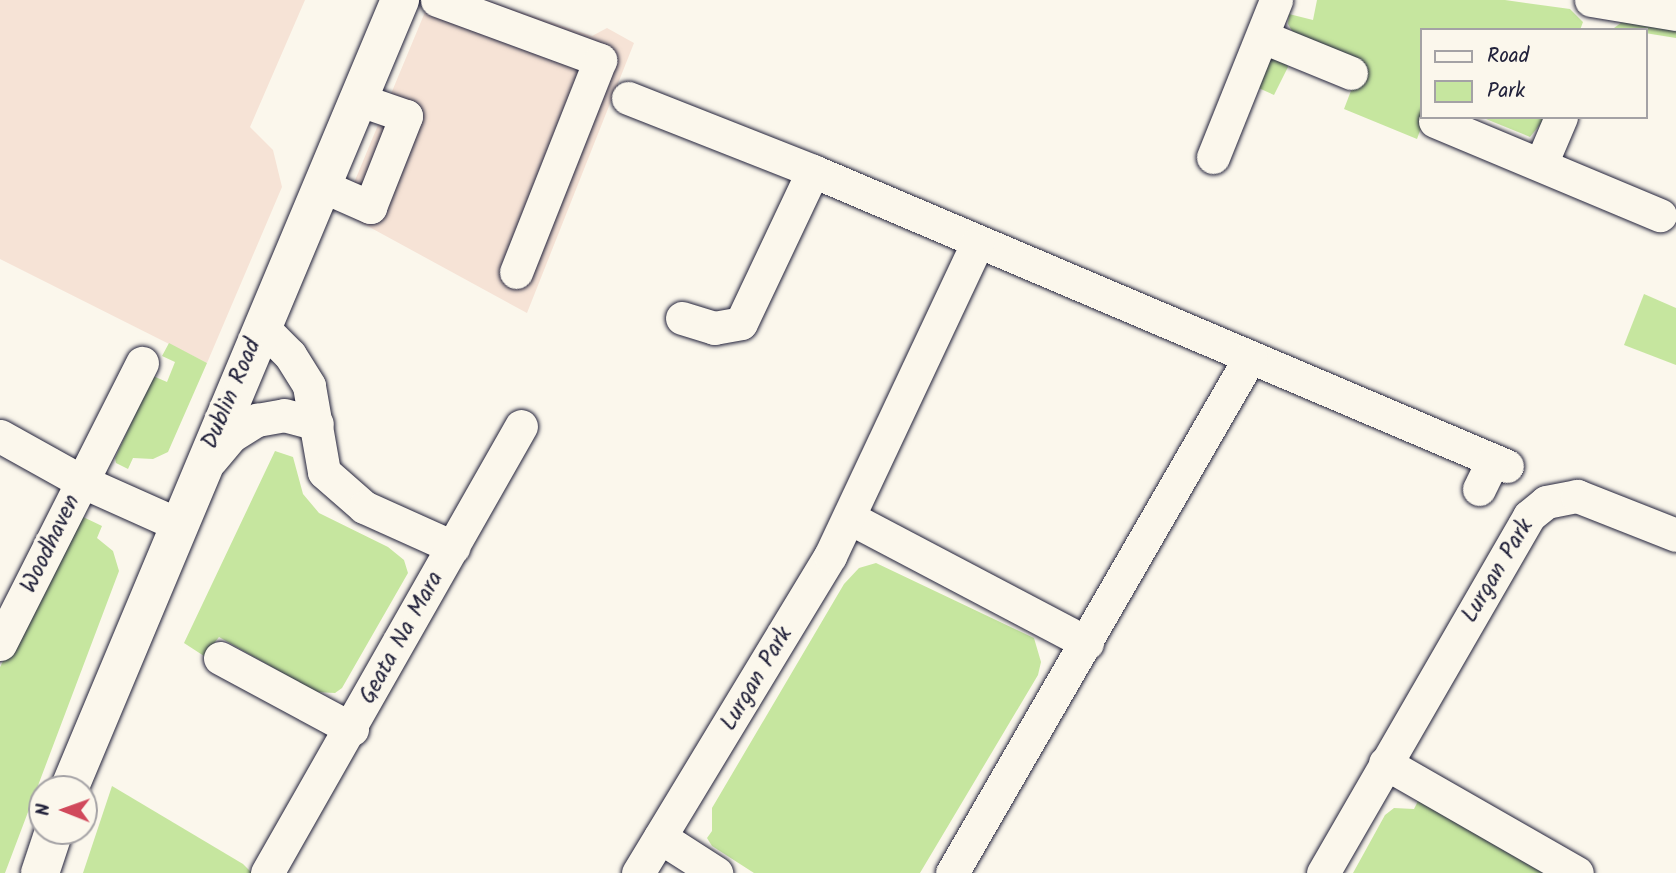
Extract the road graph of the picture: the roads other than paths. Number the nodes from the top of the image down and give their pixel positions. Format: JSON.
{"nodes":[{"id":1,"x":400,"y":0,"type":"edge"},
{"id":2,"x":437,"y":0,"type":"edge"},
{"id":3,"x":1276,"y":0,"type":"edge"},
{"id":4,"x":1600,"y":8,"type":"edge"},
{"id":5,"x":1676,"y":14,"type":"edge"},
{"id":6,"x":1263,"y":37,"type":"junction"},
{"id":7,"x":1351,"y":73,"type":"dead end"},
{"id":8,"x":628,"y":98,"type":"dead end"},
{"id":9,"x":357,"y":99,"type":"junction"},
{"id":10,"x":1560,"y":119,"type":"edge"},
{"id":11,"x":1435,"y":121,"type":"dead end"},
{"id":12,"x":1213,"y":157,"type":"dead end"},
{"id":13,"x":1541,"y":163,"type":"junction"},
{"id":14,"x":813,"y":171,"type":"junction"},
{"id":15,"x":320,"y":185,"type":"junction"},
{"id":16,"x":1660,"y":215,"type":"dead end"},
{"id":17,"x":977,"y":243,"type":"junction"},
{"id":18,"x":516,"y":272,"type":"dead end"},
{"id":19,"x":682,"y":318,"type":"dead end"},
{"id":20,"x":261,"y":326,"type":"junction"},
{"id":21,"x":1250,"y":357,"type":"junction"},
{"id":22,"x":142,"y":363,"type":"dead end"},
{"id":23,"x":317,"y":424,"type":"junction"},
{"id":24,"x":521,"y":426,"type":"dead end"},
{"id":25,"x":0,"y":436,"type":"edge"},
{"id":26,"x":1493,"y":472,"type":"dead end"},
{"id":27,"x":196,"y":478,"type":"junction"},
{"id":28,"x":81,"y":481,"type":"junction"},
{"id":29,"x":850,"y":518,"type":"junction"},
{"id":30,"x":177,"y":524,"type":"junction"},
{"id":31,"x":1676,"y":535,"type":"edge"},
{"id":32,"x":453,"y":547,"type":"junction"},
{"id":33,"x":1087,"y":643,"type":"junction"},
{"id":34,"x":0,"y":644,"type":"edge"},
{"id":35,"x":220,"y":658,"type":"dead end"},
{"id":36,"x":352,"y":729,"type":"junction"},
{"id":37,"x":1385,"y":763,"type":"junction"},
{"id":38,"x":75,"y":775,"type":"edge"},
{"id":39,"x":660,"y":838,"type":"junction"},
{"id":40,"x":49,"y":845,"type":"edge"},
{"id":41,"x":40,"y":873,"type":"edge"},
{"id":42,"x":267,"y":873,"type":"edge"},
{"id":43,"x":638,"y":873,"type":"edge"},
{"id":44,"x":716,"y":873,"type":"edge"},
{"id":45,"x":952,"y":873,"type":"edge"},
{"id":46,"x":1323,"y":873,"type":"edge"},
{"id":47,"x":1577,"y":873,"type":"edge"}],
"edges":[{"from":1,"to":9,"type":"main road","name":"Dublin Road"},
{"from":2,"to":18,"type":"street"},
{"from":3,"to":6,"type":"street"},
{"from":4,"to":5,"type":"street"},
{"from":6,"to":7,"type":"street"},
{"from":6,"to":12,"type":"street"},
{"from":8,"to":14,"type":"street"},
{"from":9,"to":15,"type":"main road","name":"Dublin Road"},
{"from":9,"to":15,"type":"street"},
{"from":10,"to":13,"type":"street"},
{"from":11,"to":13,"type":"street"},
{"from":13,"to":16,"type":"street"},
{"from":14,"to":17,"type":"street"},
{"from":14,"to":19,"type":"street"},
{"from":15,"to":20,"type":"main road","name":"Dublin Road"},
{"from":17,"to":21,"type":"street"},
{"from":17,"to":29,"type":"street","name":"Lurgan Park"},
{"from":20,"to":23,"type":"street","name":"Geata Na Mara"},
{"from":20,"to":27,"type":"main road","name":"Dublin Road"},
{"from":21,"to":26,"type":"street"},
{"from":21,"to":33,"type":"street"},
{"from":22,"to":28,"type":"street","name":"Woodhaven"},
{"from":23,"to":27,"type":"street"},
{"from":23,"to":32,"type":"street","name":"Geata Na Mara"},
{"from":24,"to":32,"type":"street","name":"Geata Na Mara"},
{"from":25,"to":28,"type":"street","name":"Woodhaven"},
{"from":27,"to":30,"type":"main road","name":"Dublin Road"},
{"from":28,"to":30,"type":"street","name":"Woodhaven"},
{"from":28,"to":34,"type":"street","name":"Woodhaven"},
{"from":29,"to":33,"type":"street"},
{"from":29,"to":39,"type":"street","name":"Lurgan Park"},
{"from":30,"to":38,"type":"main road","name":"Dublin Road"},
{"from":31,"to":37,"type":"street","name":"Lurgan Park"},
{"from":32,"to":36,"type":"street","name":"Geata Na Mara"},
{"from":33,"to":45,"type":"street"},
{"from":35,"to":36,"type":"street","name":"Geata Na Mara"},
{"from":36,"to":42,"type":"street","name":"Geata Na Mara"},
{"from":37,"to":46,"type":"street","name":"Lurgan Park"},
{"from":37,"to":47,"type":"street"},
{"from":39,"to":43,"type":"street","name":"Lurgan Park"},
{"from":39,"to":44,"type":"street"},
{"from":40,"to":41,"type":"main road"}]}
